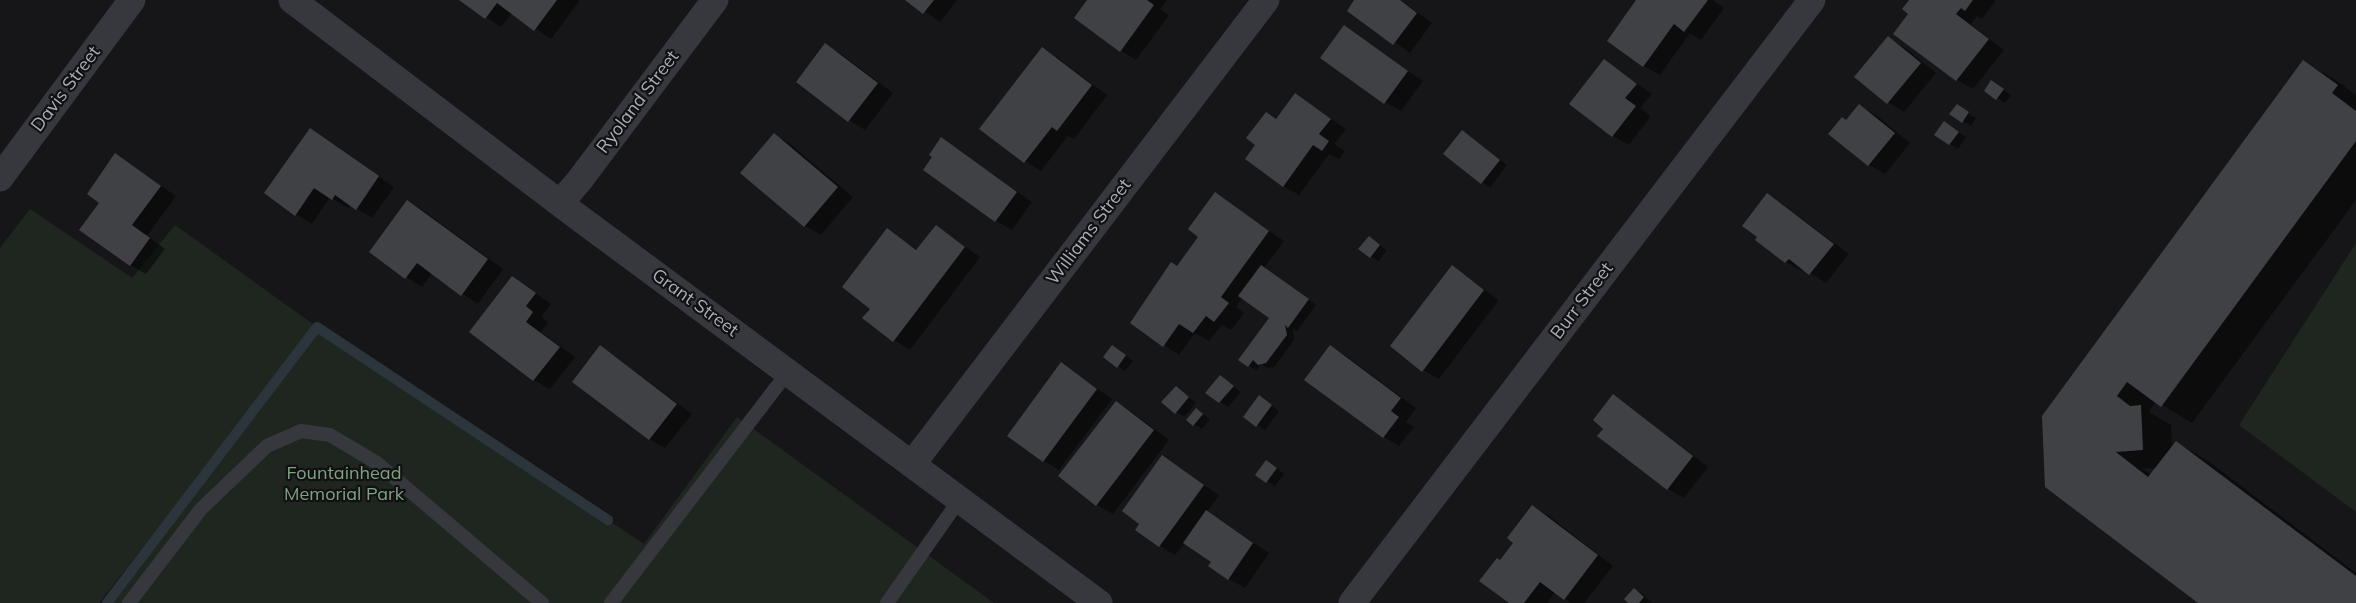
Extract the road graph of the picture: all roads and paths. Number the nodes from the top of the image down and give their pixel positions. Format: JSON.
{"nodes":[{"id":1,"x":132,"y":0,"type":"edge"},
{"id":2,"x":292,"y":0,"type":"edge"},
{"id":3,"x":715,"y":0,"type":"edge"},
{"id":4,"x":1266,"y":0,"type":"edge"},
{"id":5,"x":1812,"y":0,"type":"edge"},
{"id":6,"x":0,"y":178,"type":"edge"},
{"id":7,"x":560,"y":203,"type":"junction"},
{"id":8,"x":788,"y":372,"type":"junction"},
{"id":9,"x":913,"y":464,"type":"junction"},
{"id":10,"x":960,"y":499,"type":"junction"},
{"id":11,"x":129,"y":603,"type":"edge"},
{"id":12,"x":542,"y":603,"type":"edge"},
{"id":13,"x":610,"y":603,"type":"edge"},
{"id":14,"x":887,"y":603,"type":"edge"},
{"id":15,"x":1099,"y":603,"type":"edge"},
{"id":16,"x":1353,"y":603,"type":"edge"}],
"edges":[{"from":1,"to":6,"type":"street","name":"Davis Street"},
{"from":2,"to":7,"type":"street","name":"Grant Street"},
{"from":3,"to":7,"type":"street","name":"Ryoland Street"},
{"from":4,"to":9,"type":"street","name":"Williams Street"},
{"from":5,"to":16,"type":"street","name":"Burr Street"},
{"from":7,"to":8,"type":"street","name":"Grant Street"},
{"from":8,"to":9,"type":"street","name":"Grant Street"},
{"from":8,"to":13,"type":"lane"},
{"from":9,"to":10,"type":"street","name":"Grant Street"},
{"from":10,"to":14,"type":"lane"},
{"from":10,"to":15,"type":"street","name":"Grant Street"},
{"from":11,"to":12,"type":"lane"}]}
